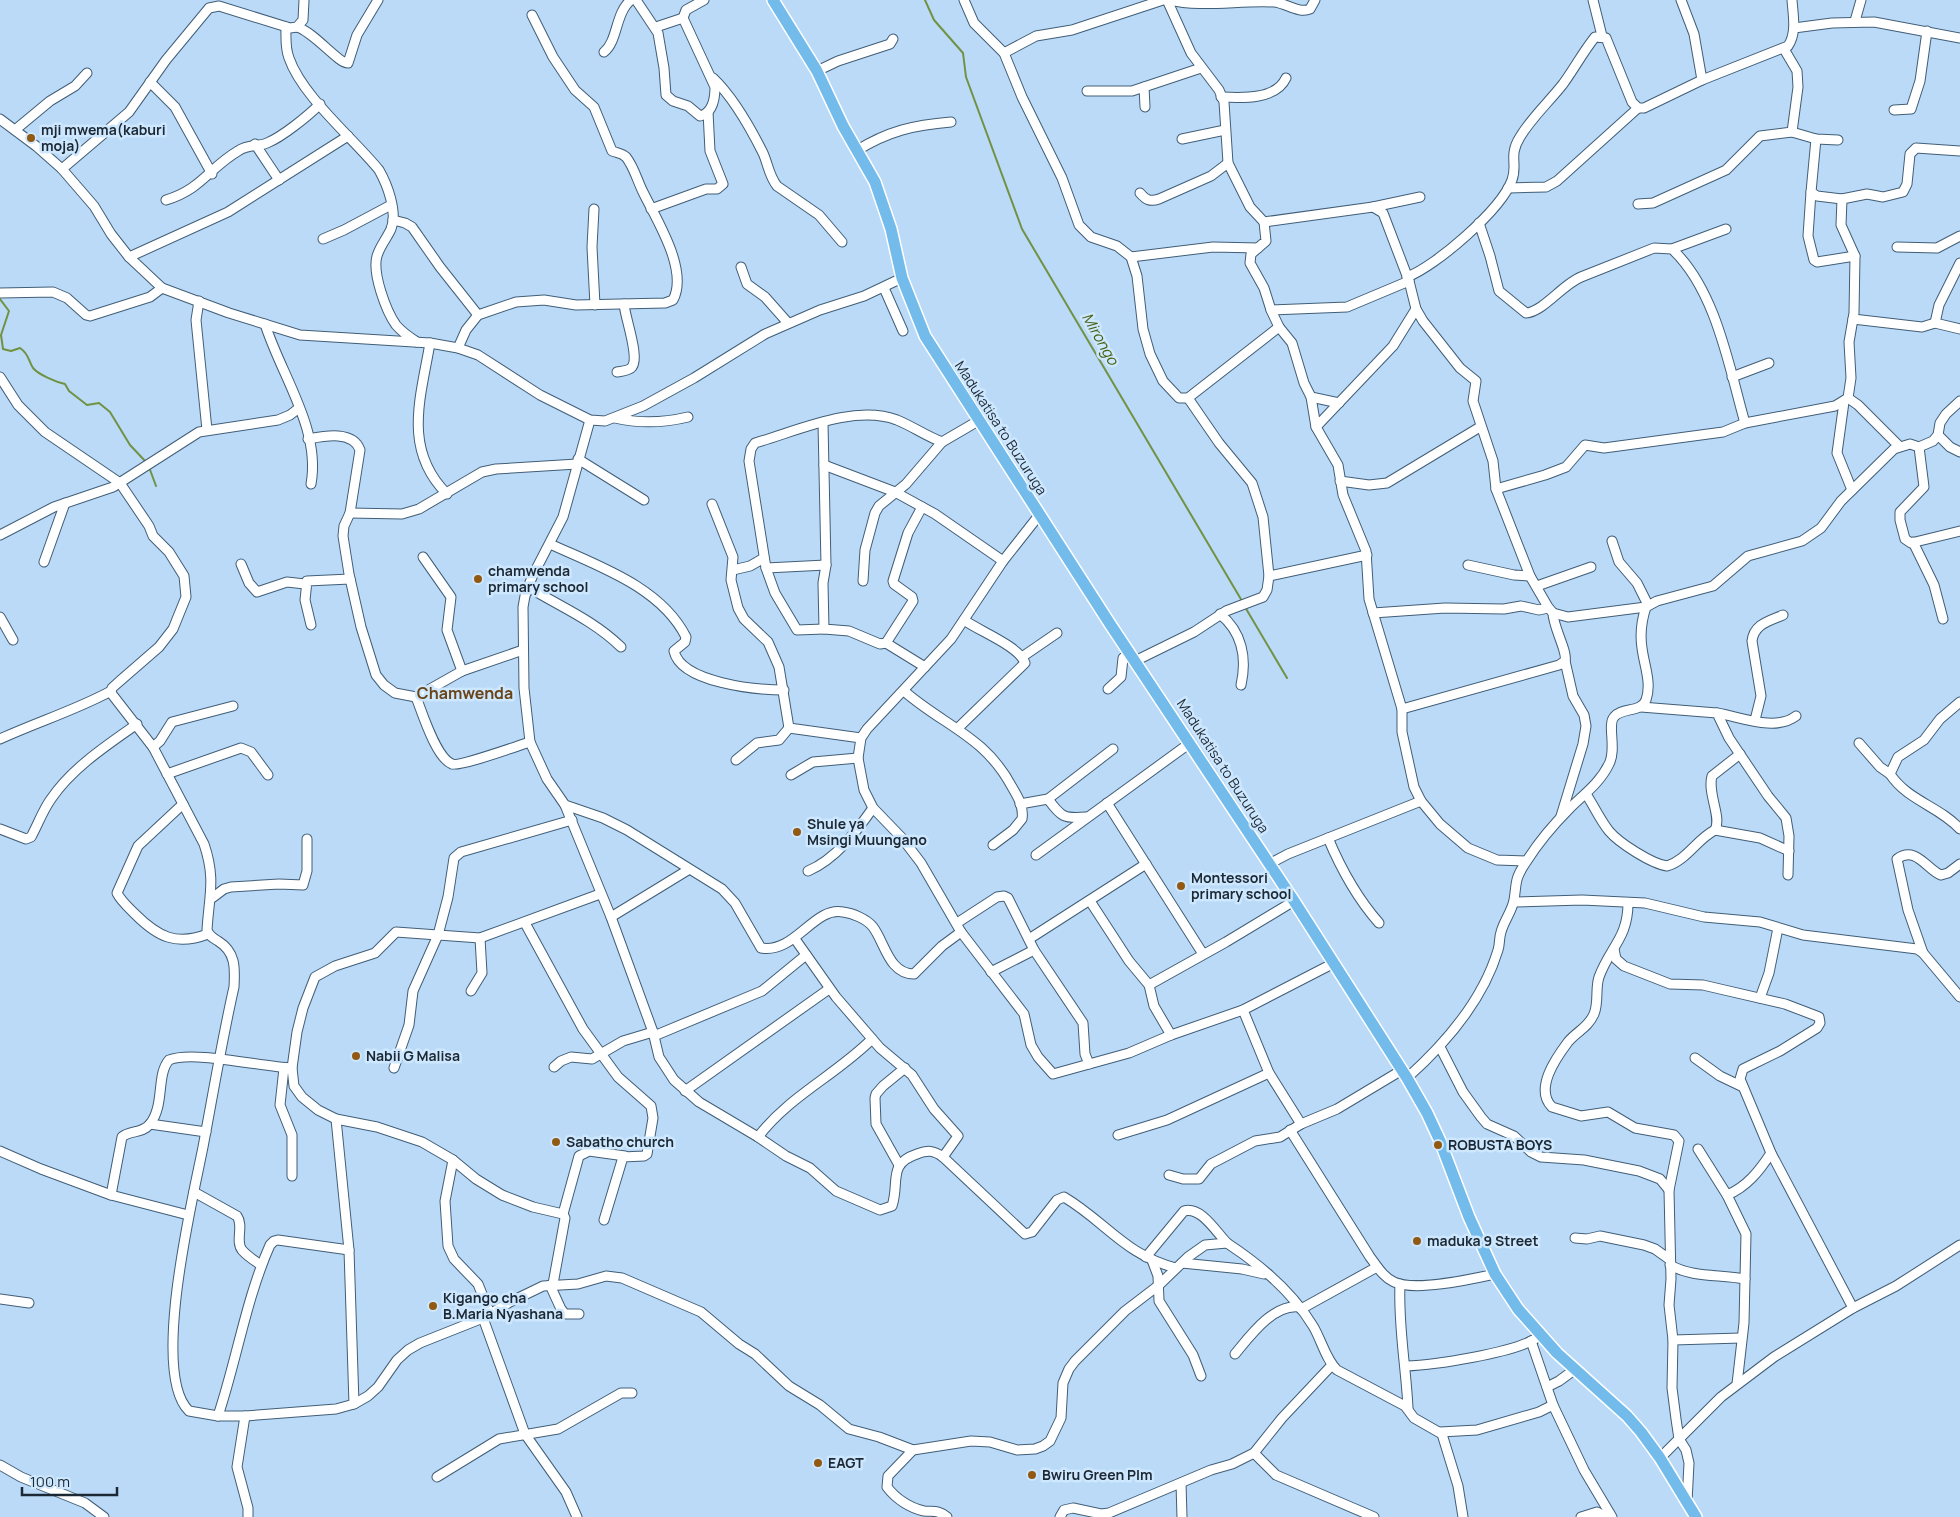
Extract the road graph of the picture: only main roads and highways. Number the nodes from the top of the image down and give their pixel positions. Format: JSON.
{"nodes":[{"id":1,"x":773,"y":0,"type":"edge"},
{"id":2,"x":1696,"y":1517,"type":"edge"}],
"edges":[{"from":1,"to":2,"type":"main road","name":"Madukatisa to Buzuruga"}]}
